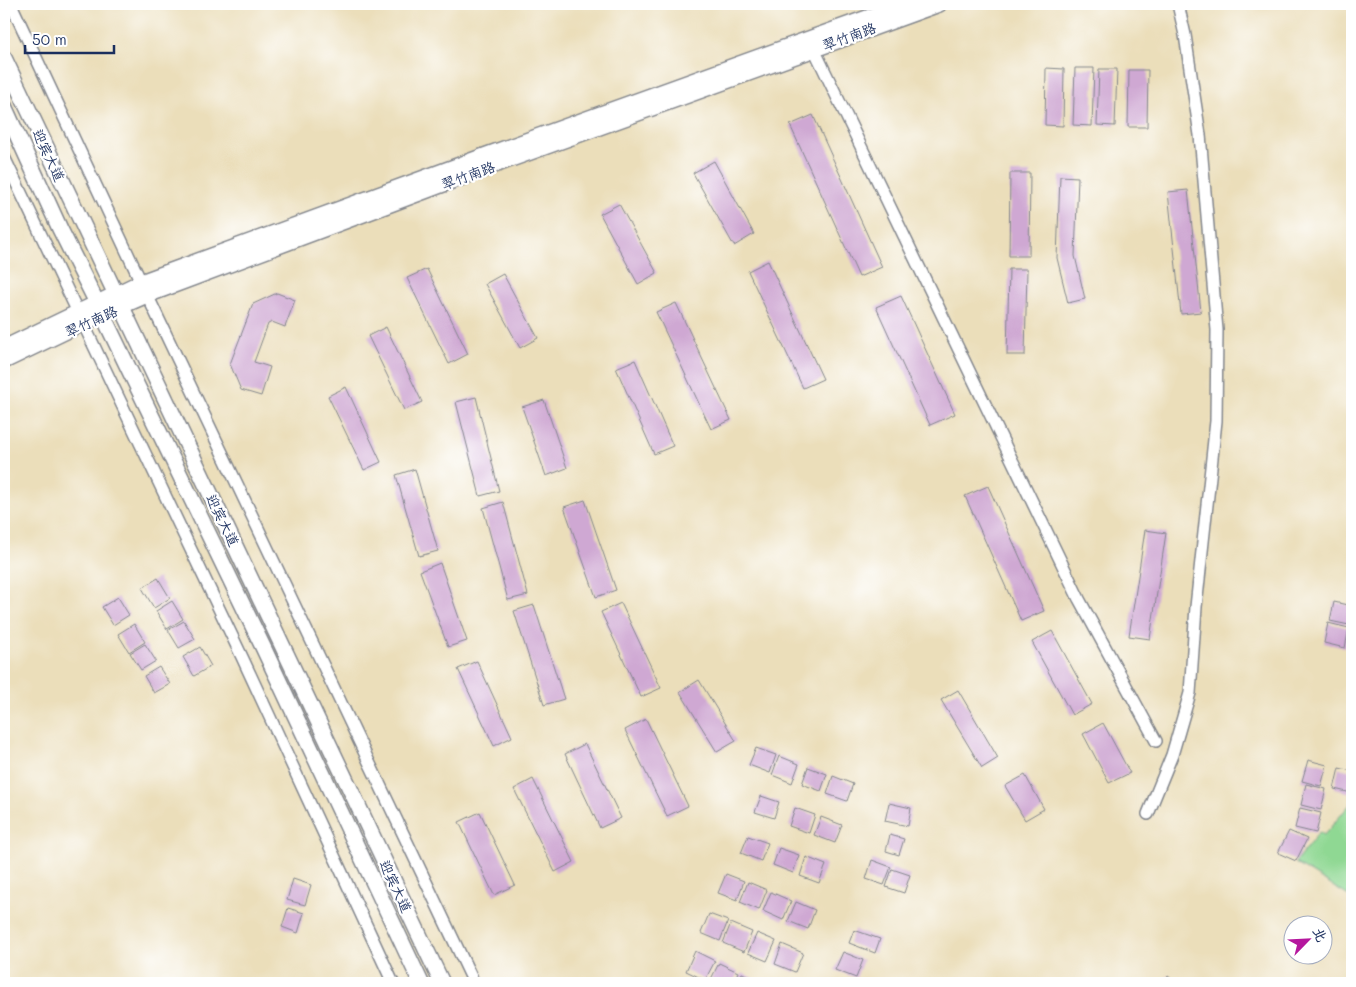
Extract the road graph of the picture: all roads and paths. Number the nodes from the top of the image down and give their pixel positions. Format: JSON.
{"nodes":[{"id":1,"x":11,"y":4,"type":"edge"},
{"id":2,"x":906,"y":4,"type":"edge"},
{"id":3,"x":939,"y":4,"type":"edge"},
{"id":4,"x":1178,"y":4,"type":"edge"},
{"id":5,"x":814,"y":49,"type":"junction"},
{"id":6,"x":4,"y":58,"type":"edge"},
{"id":7,"x":4,"y":106,"type":"edge"},
{"id":8,"x":4,"y":157,"type":"edge"},
{"id":9,"x":144,"y":289,"type":"junction"},
{"id":10,"x":118,"y":301,"type":"junction"},
{"id":11,"x":100,"y":309,"type":"junction"},
{"id":12,"x":81,"y":318,"type":"junction"},
{"id":13,"x":4,"y":348,"type":"edge"},
{"id":14,"x":4,"y":361,"type":"edge"},
{"id":15,"x":1156,"y":741,"type":"dead end"},
{"id":16,"x":1148,"y":814,"type":"dead end"},
{"id":17,"x":392,"y":983,"type":"edge"},
{"id":18,"x":420,"y":983,"type":"edge"},
{"id":19,"x":442,"y":983,"type":"edge"},
{"id":20,"x":474,"y":983,"type":"edge"}],
"edges":[{"from":1,"to":9,"type":"street"},
{"from":2,"to":9,"type":"main road","name":"翠竹南路"},
{"from":3,"to":5,"type":"main road","name":"翠竹南路"},
{"from":4,"to":16,"type":"street"},
{"from":5,"to":9,"type":"main road","name":"翠竹南路"},
{"from":5,"to":15,"type":"street"},
{"from":6,"to":10,"type":"main road","name":"迎宾大道"},
{"from":7,"to":11,"type":"main road","name":"迎宾大道"},
{"from":8,"to":12,"type":"street"},
{"from":9,"to":10,"type":"main road","name":"翠竹南路"},
{"from":9,"to":20,"type":"street"},
{"from":10,"to":11,"type":"main road","name":"翠竹南路"},
{"from":10,"to":19,"type":"main road","name":"迎宾大道"},
{"from":11,"to":12,"type":"main road","name":"翠竹南路"},
{"from":11,"to":18,"type":"main road","name":"迎宾大道"},
{"from":12,"to":13,"type":"main road","name":"翠竹南路"},
{"from":12,"to":14,"type":"main road","name":"翠竹南路"},
{"from":12,"to":17,"type":"street"}]}
